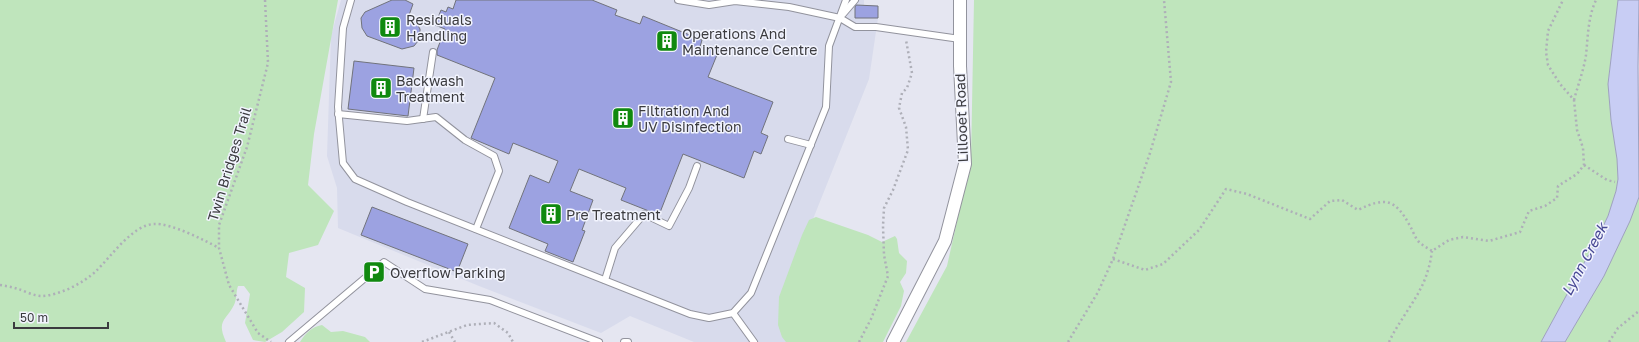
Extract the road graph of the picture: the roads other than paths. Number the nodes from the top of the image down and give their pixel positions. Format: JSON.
{"nodes":[{"id":1,"x":351,"y":0,"type":"edge"},
{"id":2,"x":678,"y":0,"type":"edge"},
{"id":3,"x":734,"y":0,"type":"edge"},
{"id":4,"x":846,"y":0,"type":"edge"},
{"id":5,"x":855,"y":0,"type":"edge"},
{"id":6,"x":960,"y":0,"type":"edge"},
{"id":7,"x":840,"y":18,"type":"junction"},
{"id":8,"x":960,"y":38,"type":"junction"},
{"id":9,"x":433,"y":52,"type":"dead end"},
{"id":10,"x":338,"y":114,"type":"junction"},
{"id":11,"x":423,"y":119,"type":"junction"},
{"id":12,"x":788,"y":139,"type":"dead end"},
{"id":13,"x":811,"y":145,"type":"junction"},
{"id":14,"x":697,"y":166,"type":"dead end"},
{"id":15,"x":476,"y":229,"type":"junction"},
{"id":16,"x":605,"y":280,"type":"junction"},
{"id":17,"x":733,"y":313,"type":"junction"},
{"id":18,"x":289,"y":342,"type":"edge"},
{"id":19,"x":599,"y":342,"type":"edge"},
{"id":20,"x":624,"y":342,"type":"edge"},
{"id":21,"x":628,"y":342,"type":"edge"},
{"id":22,"x":754,"y":342,"type":"edge"},
{"id":23,"x":893,"y":342,"type":"edge"}],
"edges":[{"from":1,"to":10,"type":"lane"},
{"from":2,"to":3,"type":"lane"},
{"from":3,"to":7,"type":"lane"},
{"from":4,"to":7,"type":"lane"},
{"from":5,"to":7,"type":"lane"},
{"from":6,"to":8,"type":"street","name":"Lillooet Road"},
{"from":7,"to":8,"type":"lane"},
{"from":7,"to":13,"type":"lane"},
{"from":8,"to":23,"type":"street","name":"Lillooet Road"},
{"from":9,"to":11,"type":"lane"},
{"from":10,"to":11,"type":"lane"},
{"from":10,"to":15,"type":"lane"},
{"from":11,"to":15,"type":"lane"},
{"from":12,"to":13,"type":"lane"},
{"from":13,"to":17,"type":"lane"},
{"from":14,"to":16,"type":"lane"},
{"from":15,"to":16,"type":"lane"},
{"from":16,"to":17,"type":"lane"},
{"from":17,"to":22,"type":"lane"},
{"from":18,"to":19,"type":"lane"},
{"from":20,"to":21,"type":"lane"}]}
